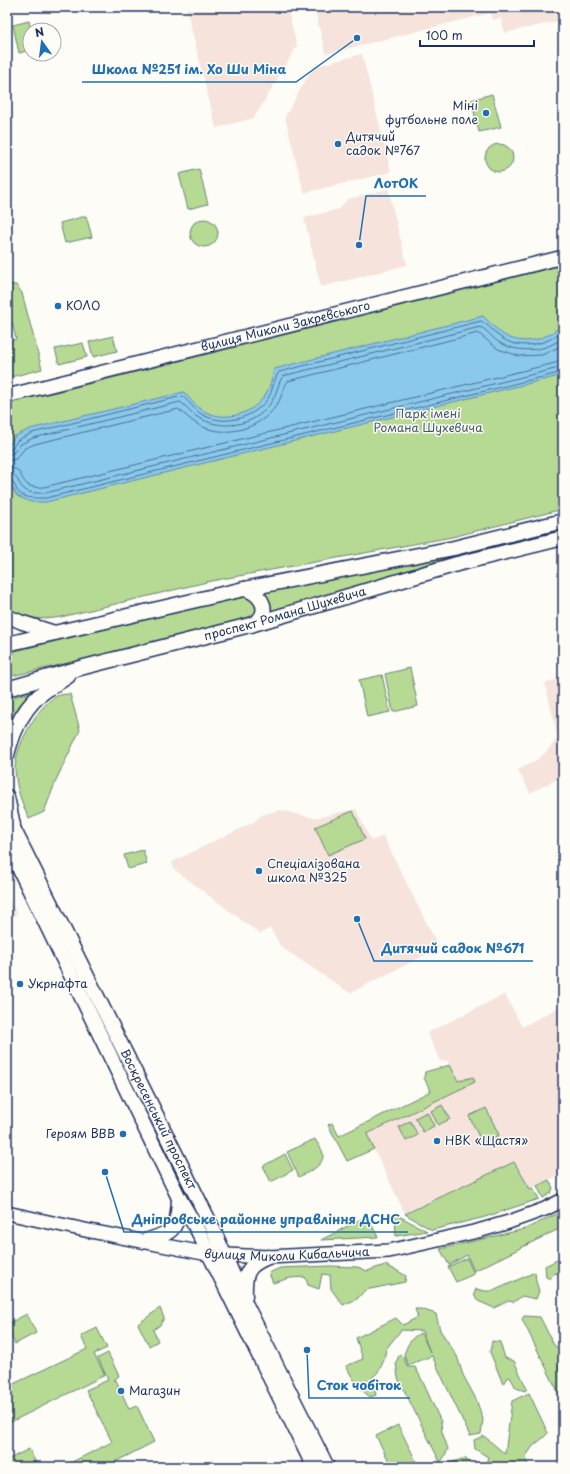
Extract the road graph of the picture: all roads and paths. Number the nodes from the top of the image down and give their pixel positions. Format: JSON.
{"nodes":[{"id":1,"x":563,"y":257,"type":"edge"},
{"id":2,"x":7,"y":396,"type":"edge"},
{"id":3,"x":563,"y":521,"type":"edge"},
{"id":4,"x":563,"y":538,"type":"edge"},
{"id":5,"x":244,"y":588,"type":"junction"},
{"id":6,"x":7,"y":616,"type":"edge"},
{"id":7,"x":250,"y":625,"type":"junction"},
{"id":8,"x":56,"y":633,"type":"junction"},
{"id":9,"x":7,"y":644,"type":"edge"},
{"id":10,"x":80,"y":668,"type":"junction"},
{"id":11,"x":7,"y":689,"type":"edge"},
{"id":12,"x":7,"y":755,"type":"edge"},
{"id":13,"x":7,"y":797,"type":"edge"},
{"id":14,"x":7,"y":816,"type":"edge"},
{"id":15,"x":9,"y":842,"type":"edge"},
{"id":16,"x":179,"y":1198,"type":"junction"},
{"id":17,"x":563,"y":1200,"type":"edge"},
{"id":18,"x":7,"y":1213,"type":"edge"},
{"id":19,"x":145,"y":1241,"type":"junction"},
{"id":20,"x":208,"y":1254,"type":"junction"},
{"id":21,"x":223,"y":1255,"type":"junction"},
{"id":22,"x":268,"y":1257,"type":"junction"},
{"id":23,"x":246,"y":1302,"type":"junction"},
{"id":24,"x":314,"y":1467,"type":"edge"},
{"id":25,"x":327,"y":1467,"type":"edge"}],
"edges":[{"from":1,"to":2,"type":"street","name":"вулиця Миколи Закревського"},
{"from":3,"to":5,"type":"main road","name":"проспект Романа Шухевича"},
{"from":4,"to":7,"type":"main road","name":"проспект Романа Шухевича"},
{"from":5,"to":7,"type":"main road"},
{"from":5,"to":8,"type":"main road","name":"проспект Романа Шухевича"},
{"from":6,"to":8,"type":"street"},
{"from":7,"to":10,"type":"main road","name":"проспект Романа Шухевича"},
{"from":8,"to":9,"type":"main road","name":"проспект Романа Шухевича"},
{"from":10,"to":11,"type":"main road","name":"проспект Романа Шухевича"},
{"from":10,"to":12,"type":"main road"},
{"from":13,"to":15,"type":"main road"},
{"from":14,"to":15,"type":"main road","name":"Воскресенський проспект"},
{"from":15,"to":16,"type":"main road","name":"Воскресенський проспект"},
{"from":15,"to":21,"type":"main road","name":"Воскресенський проспект"},
{"from":16,"to":19,"type":"main road"},
{"from":16,"to":20,"type":"main road","name":"Воскресенський проспект"},
{"from":17,"to":22,"type":"street","name":"вулиця Миколи Кибальчича"},
{"from":18,"to":19,"type":"street","name":"вулиця Миколи Кибальчича"},
{"from":19,"to":20,"type":"street","name":"вулиця Миколи Кибальчича"},
{"from":20,"to":21,"type":"street","name":"вулиця Миколи Кибальчича"},
{"from":20,"to":24,"type":"main road","name":"Воскресенський проспект"},
{"from":21,"to":22,"type":"street","name":"вулиця Миколи Кибальчича"},
{"from":21,"to":23,"type":"main road","name":"Воскресенський проспект"},
{"from":22,"to":23,"type":"main road"},
{"from":23,"to":25,"type":"main road","name":"Воскресенський проспект"}]}
